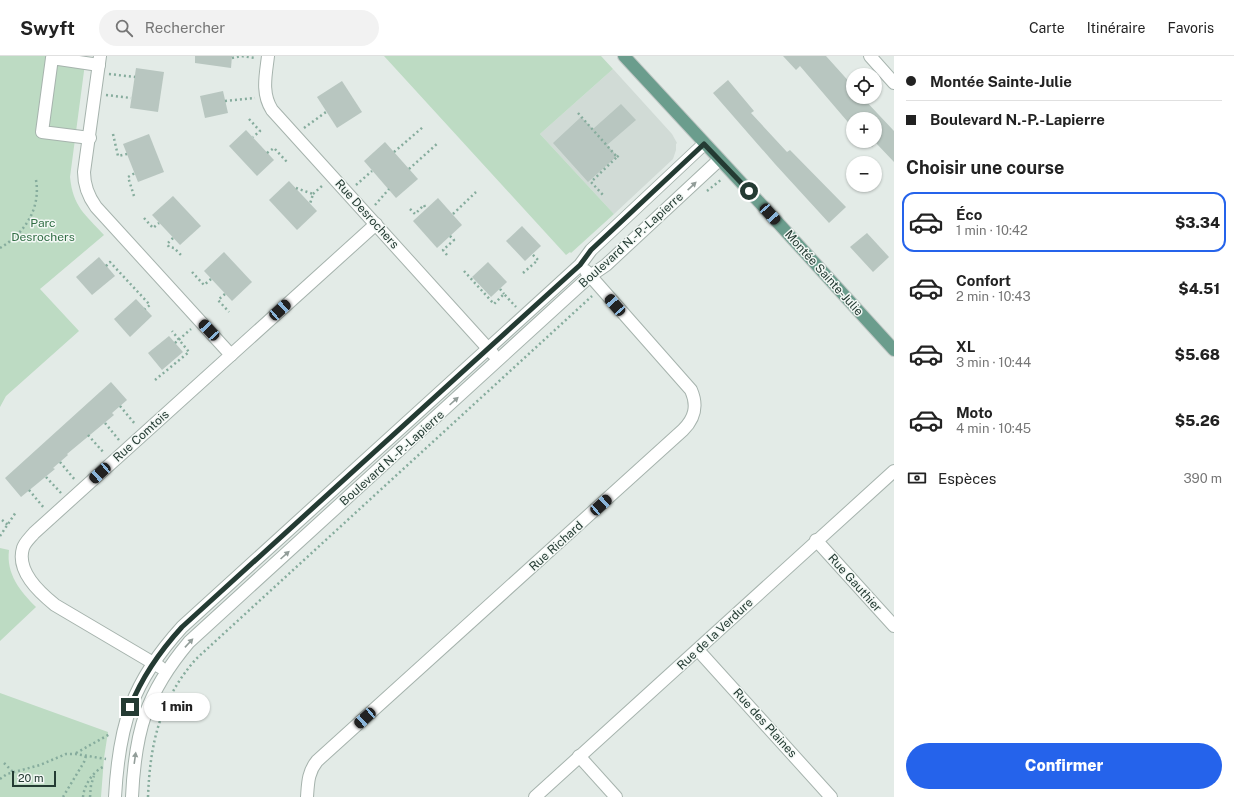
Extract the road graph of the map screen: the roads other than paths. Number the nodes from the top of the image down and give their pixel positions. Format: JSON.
{"nodes":[{"id":1,"x":268,"y":56,"type":"edge"},
{"id":2,"x":624,"y":56,"type":"edge"},
{"id":3,"x":870,"y":56,"type":"edge"},
{"id":4,"x":100,"y":60,"type":"edge"},
{"id":5,"x":894,"y":83,"type":"edge"},
{"id":6,"x":90,"y":138,"type":"junction"},
{"id":7,"x":704,"y":144,"type":"junction"},
{"id":8,"x":719,"y":160,"type":"junction"},
{"id":9,"x":376,"y":224,"type":"junction"},
{"id":10,"x":580,"y":265,"type":"junction"},
{"id":11,"x":590,"y":276,"type":"junction"},
{"id":12,"x":488,"y":348,"type":"junction"},
{"id":13,"x":894,"y":350,"type":"edge"},
{"id":14,"x":230,"y":355,"type":"junction"},
{"id":15,"x":499,"y":360,"type":"junction"},
{"id":16,"x":894,"y":471,"type":"edge"},
{"id":17,"x":816,"y":540,"type":"junction"},
{"id":18,"x":894,"y":626,"type":"edge"},
{"id":19,"x":698,"y":650,"type":"junction"},
{"id":20,"x":154,"y":663,"type":"junction"},
{"id":21,"x":167,"y":672,"type":"junction"},
{"id":22,"x":579,"y":756,"type":"junction"},
{"id":23,"x":115,"y":797,"type":"edge"},
{"id":24,"x":132,"y":797,"type":"edge"},
{"id":25,"x":307,"y":797,"type":"edge"},
{"id":26,"x":534,"y":797,"type":"edge"},
{"id":27,"x":616,"y":797,"type":"edge"},
{"id":28,"x":831,"y":797,"type":"edge"}],
"edges":[{"from":1,"to":9,"type":"street","name":"Rue Desrochers"},
{"from":2,"to":7,"type":"main road","name":"Montée Sainte-Julie"},
{"from":3,"to":5,"type":"street"},
{"from":4,"to":6,"type":"street"},
{"from":4,"to":6,"type":"street"},
{"from":6,"to":14,"type":"street"},
{"from":7,"to":8,"type":"main road","name":"Montée Sainte-Julie"},
{"from":7,"to":10,"type":"street","name":"Boulevard N.-P.-Lapierre"},
{"from":11,"to":8,"type":"street","name":"Boulevard N.-P.-Lapierre","one_way":true},
{"from":8,"to":13,"type":"main road","name":"Montée Sainte-Julie"},
{"from":9,"to":12,"type":"street","name":"Rue Desrochers"},
{"from":9,"to":14,"type":"street","name":"Rue Comtois"},
{"from":10,"to":11,"type":"street","name":"Rue Richard"},
{"from":10,"to":12,"type":"street","name":"Boulevard N.-P.-Lapierre"},
{"from":11,"to":15,"type":"street","name":"Boulevard N.-P.-Lapierre"},
{"from":11,"to":25,"type":"street","name":"Rue Richard"},
{"from":12,"to":15,"type":"street","name":"Rue Desrochers"},
{"from":12,"to":20,"type":"street","name":"Boulevard N.-P.-Lapierre"},
{"from":14,"to":20,"type":"street","name":"Rue Comtois"},
{"from":21,"to":15,"type":"street","name":"Boulevard N.-P.-Lapierre","one_way":true},
{"from":16,"to":17,"type":"street","name":"Rue de la Verdure"},
{"from":17,"to":18,"type":"street","name":"Rue Gauthier"},
{"from":17,"to":19,"type":"street","name":"Rue de la Verdure"},
{"from":19,"to":22,"type":"street","name":"Rue de la Verdure"},
{"from":19,"to":28,"type":"street","name":"Rue des Plaines"},
{"from":20,"to":21,"type":"street","name":"Rue Comtois"},
{"from":20,"to":23,"type":"street","name":"Boulevard N.-P.-Lapierre"},
{"from":24,"to":21,"type":"street","name":"Boulevard N.-P.-Lapierre","one_way":true},
{"from":22,"to":26,"type":"street","name":"Rue de la Verdure"},
{"from":22,"to":27,"type":"street"}]}
